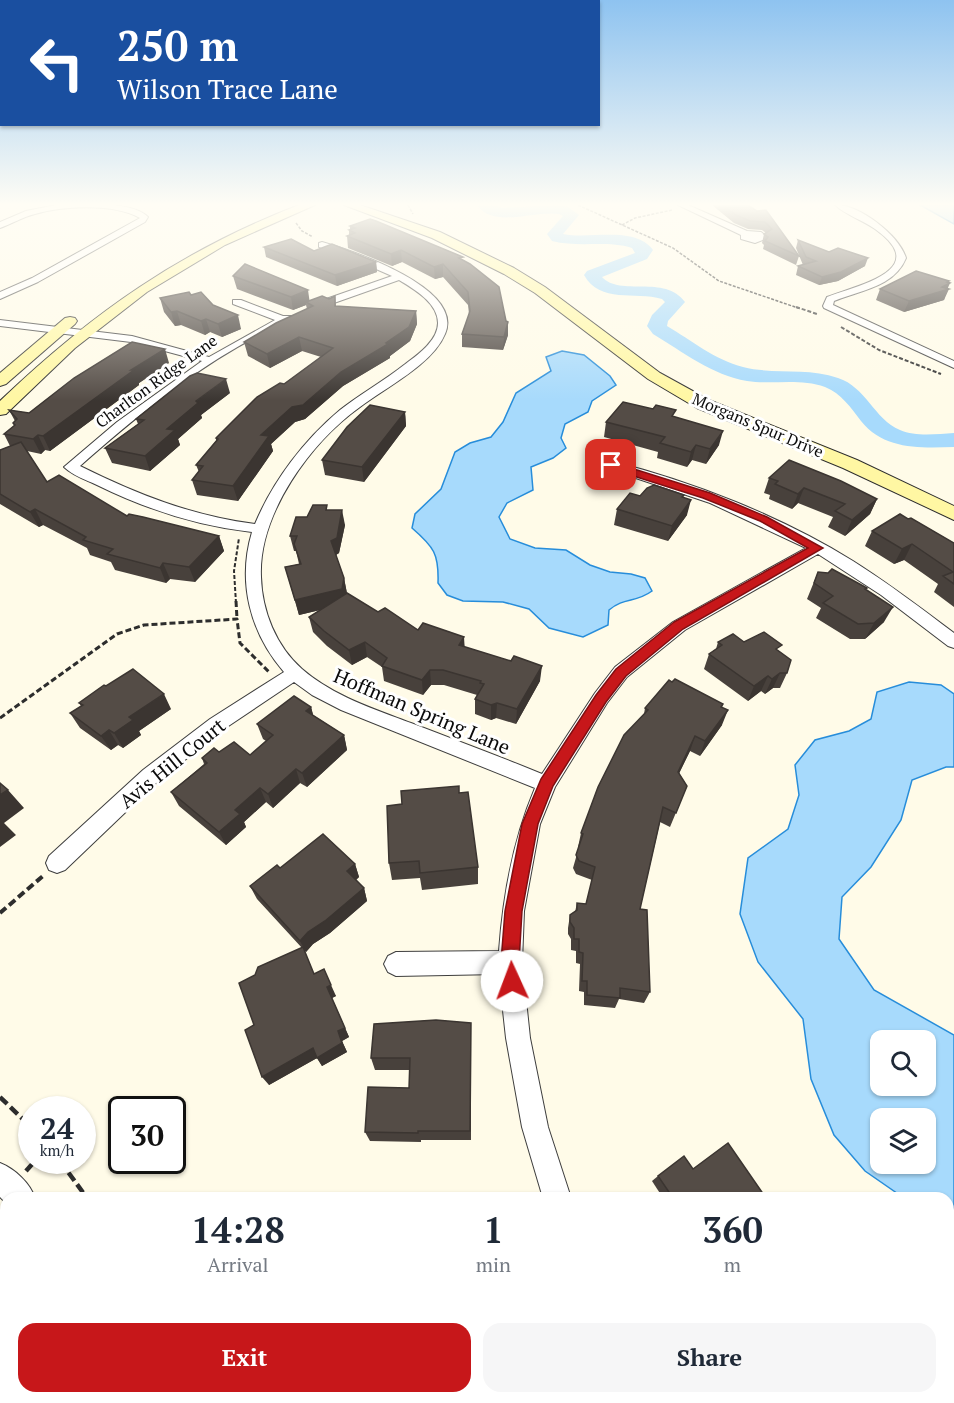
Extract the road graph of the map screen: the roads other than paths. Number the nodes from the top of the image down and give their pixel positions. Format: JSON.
{"nodes":[{"id":1,"x":48,"y":270,"type":"edge"},
{"id":2,"x":171,"y":270,"type":"edge"},
{"id":3,"x":385,"y":270,"type":"edge"},
{"id":4,"x":507,"y":270,"type":"edge"},
{"id":5,"x":895,"y":270,"type":"edge"},
{"id":6,"x":399,"y":277,"type":"junction"},
{"id":7,"x":0,"y":296,"type":"edge"},
{"id":8,"x":237,"y":302,"type":"dead end"},
{"id":9,"x":78,"y":315,"type":"dead end"},
{"id":10,"x":295,"y":315,"type":"junction"},
{"id":11,"x":0,"y":323,"type":"edge"},
{"id":12,"x":59,"y":330,"type":"junction"},
{"id":13,"x":83,"y":332,"type":"junction"},
{"id":14,"x":209,"y":360,"type":"junction"},
{"id":15,"x":954,"y":365,"type":"edge"},
{"id":16,"x":0,"y":381,"type":"edge"},
{"id":17,"x":0,"y":410,"type":"edge"},
{"id":18,"x":611,"y":465,"type":"dead end"},
{"id":19,"x":954,"y":514,"type":"edge"},
{"id":20,"x":260,"y":529,"type":"junction"},
{"id":21,"x":817,"y":548,"type":"junction"},
{"id":22,"x":954,"y":642,"type":"edge"},
{"id":23,"x":288,"y":678,"type":"junction"},
{"id":24,"x":546,"y":783,"type":"junction"},
{"id":25,"x":57,"y":863,"type":"road end"},
{"id":26,"x":510,"y":962,"type":"junction"},
{"id":27,"x":396,"y":964,"type":"dead end"},
{"id":28,"x":0,"y":1177,"type":"edge"},
{"id":29,"x":15,"y":1192,"type":"edge"},
{"id":30,"x":555,"y":1192,"type":"edge"}],
"edges":[{"from":1,"to":7,"type":"street"},
{"from":2,"to":13,"type":"main road"},
{"from":3,"to":6,"type":"street","name":"Hoffman Spring Lane"},
{"from":4,"to":19,"type":"main road","name":"Morgans Spur Drive"},
{"from":5,"to":15,"type":"street"},
{"from":6,"to":10,"type":"street","name":"Charlton Ridge Lane"},
{"from":6,"to":20,"type":"street","name":"Hoffman Spring Lane"},
{"from":8,"to":10,"type":"street"},
{"from":9,"to":12,"type":"main road"},
{"from":10,"to":14,"type":"street","name":"Charlton Ridge Lane"},
{"from":11,"to":12,"type":"street"},
{"from":12,"to":13,"type":"street"},
{"from":12,"to":16,"type":"main road"},
{"from":13,"to":14,"type":"street"},
{"from":13,"to":17,"type":"main road"},
{"from":14,"to":20,"type":"street","name":"Charlton Ridge Lane"},
{"from":18,"to":21,"type":"street"},
{"from":20,"to":23,"type":"street","name":"Hoffman Spring Lane"},
{"from":21,"to":22,"type":"street"},
{"from":21,"to":24,"type":"street"},
{"from":23,"to":24,"type":"street","name":"Hoffman Spring Lane"},
{"from":23,"to":25,"type":"street","name":"Avis Hill Court"},
{"from":24,"to":26,"type":"street"},
{"from":26,"to":27,"type":"street"},
{"from":26,"to":30,"type":"street"},
{"from":28,"to":29,"type":"street"}]}
